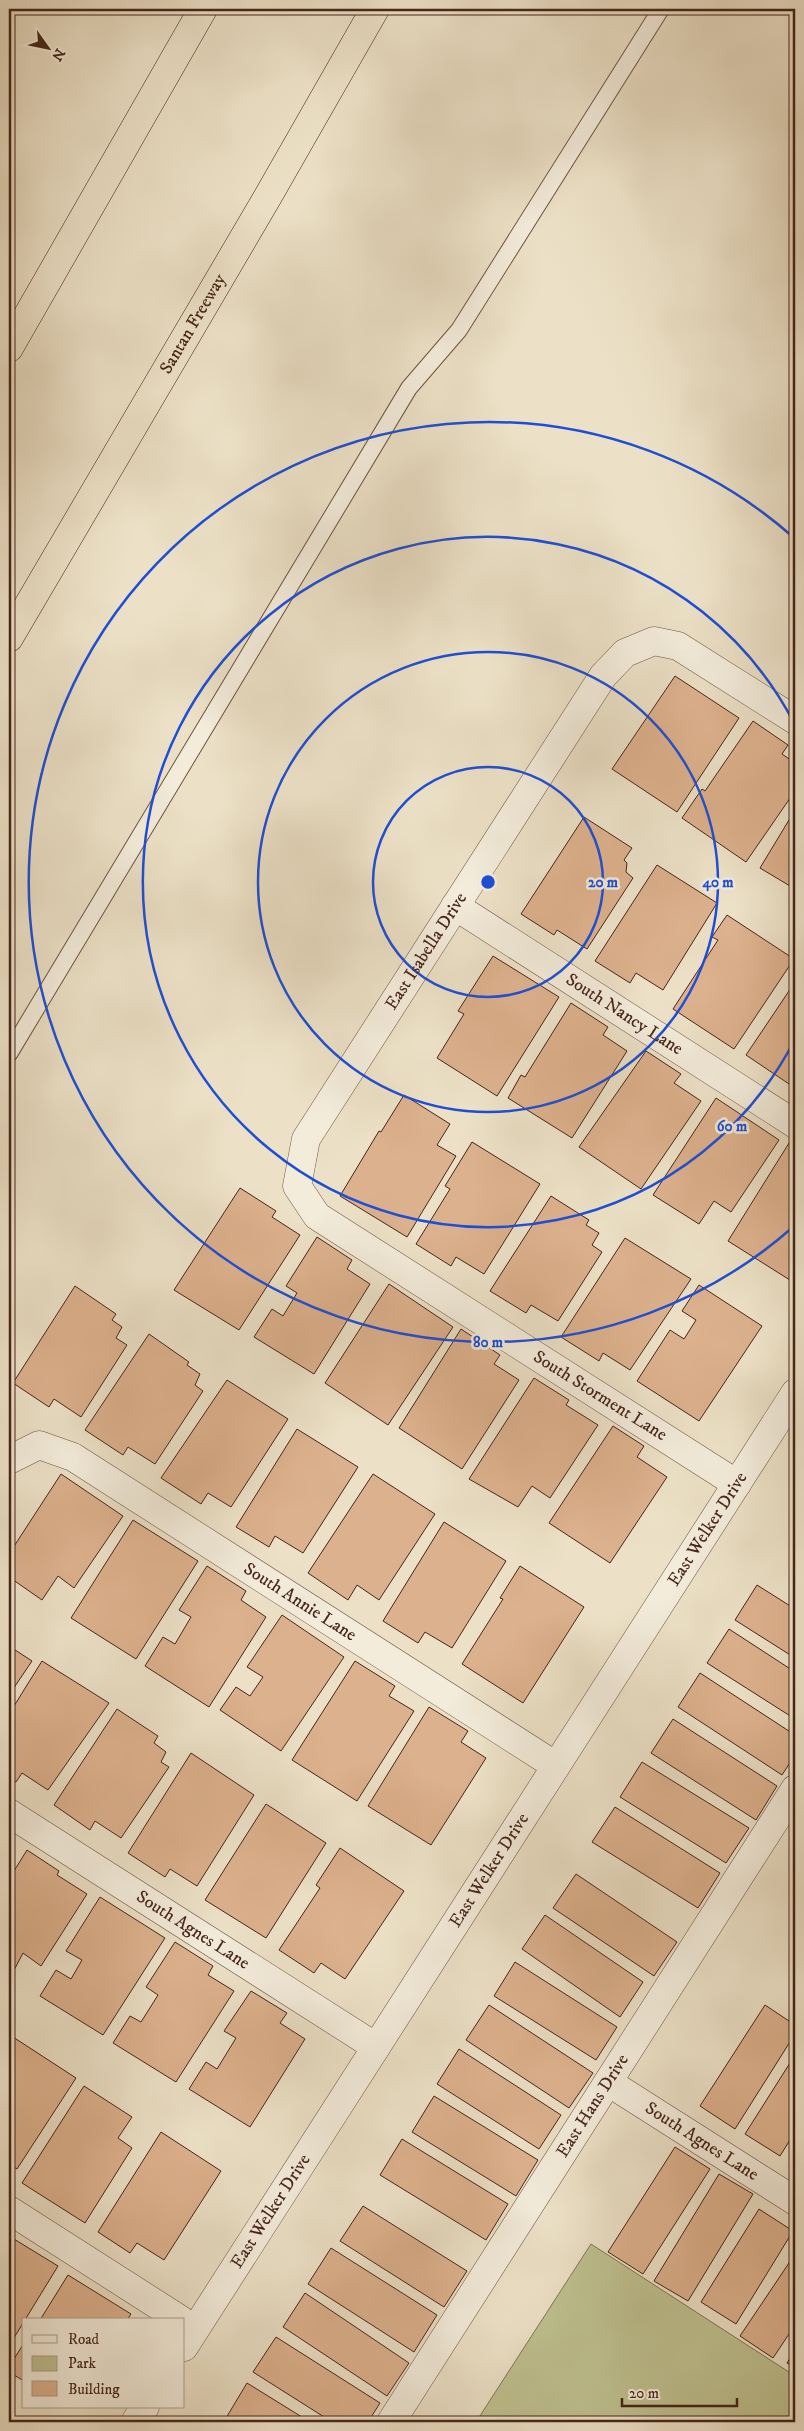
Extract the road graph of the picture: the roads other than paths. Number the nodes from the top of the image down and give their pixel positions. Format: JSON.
{"nodes":[{"id":1,"x":203,"y":9,"type":"edge"},
{"id":2,"x":375,"y":9,"type":"edge"},
{"id":3,"x":387,"y":9,"type":"edge"},
{"id":4,"x":661,"y":9,"type":"edge"},
{"id":5,"x":267,"y":198,"type":"junction"},
{"id":6,"x":9,"y":348,"type":"edge"},
{"id":7,"x":9,"y":638,"type":"edge"},
{"id":8,"x":795,"y":720,"type":"edge"},
{"id":9,"x":455,"y":906,"type":"junction"},
{"id":10,"x":9,"y":1054,"type":"edge"},
{"id":11,"x":795,"y":1124,"type":"edge"},
{"id":12,"x":297,"y":1186,"type":"joint"},
{"id":13,"x":795,"y":1393,"type":"edge"},
{"id":14,"x":9,"y":1460,"type":"edge"},
{"id":15,"x":737,"y":1484,"type":"junction"},
{"id":16,"x":556,"y":1766,"type":"junction"},
{"id":17,"x":794,"y":1793,"type":"edge"},
{"id":18,"x":9,"y":1813,"type":"edge"},
{"id":19,"x":376,"y":2047,"type":"junction"},
{"id":20,"x":608,"y":2082,"type":"junction"},
{"id":21,"x":795,"y":2201,"type":"edge"},
{"id":22,"x":9,"y":2210,"type":"edge"},
{"id":23,"x":170,"y":2318,"type":"edge"},
{"id":24,"x":186,"y":2329,"type":"edge"},
{"id":25,"x":144,"y":2408,"type":"edge"},
{"id":26,"x":135,"y":2422,"type":"edge"},
{"id":27,"x":390,"y":2422,"type":"edge"}],
"edges":[{"from":1,"to":6,"type":"highway"},
{"from":2,"to":5,"type":"highway","name":"Santan Freeway"},
{"from":3,"to":5,"type":"highway"},
{"from":4,"to":10,"type":"lane"},
{"from":5,"to":7,"type":"highway","name":"Santan Freeway"},
{"from":8,"to":9,"type":"street","name":"East Isabella Drive"},
{"from":9,"to":11,"type":"street","name":"South Nancy Lane"},
{"from":9,"to":12,"type":"street","name":"East Isabella Drive"},
{"from":12,"to":15,"type":"street","name":"South Storment Lane"},
{"from":13,"to":15,"type":"street","name":"East Welker Drive"},
{"from":14,"to":16,"type":"street","name":"South Annie Lane"},
{"from":15,"to":16,"type":"street","name":"East Welker Drive"},
{"from":16,"to":19,"type":"street","name":"East Welker Drive"},
{"from":17,"to":20,"type":"street","name":"East Hans Drive"},
{"from":18,"to":19,"type":"street","name":"South Agnes Lane"},
{"from":19,"to":24,"type":"street","name":"East Welker Drive"},
{"from":20,"to":21,"type":"street","name":"South Agnes Lane"},
{"from":20,"to":27,"type":"street","name":"East Hans Drive"},
{"from":22,"to":23,"type":"street"},
{"from":25,"to":26,"type":"street"}]}
